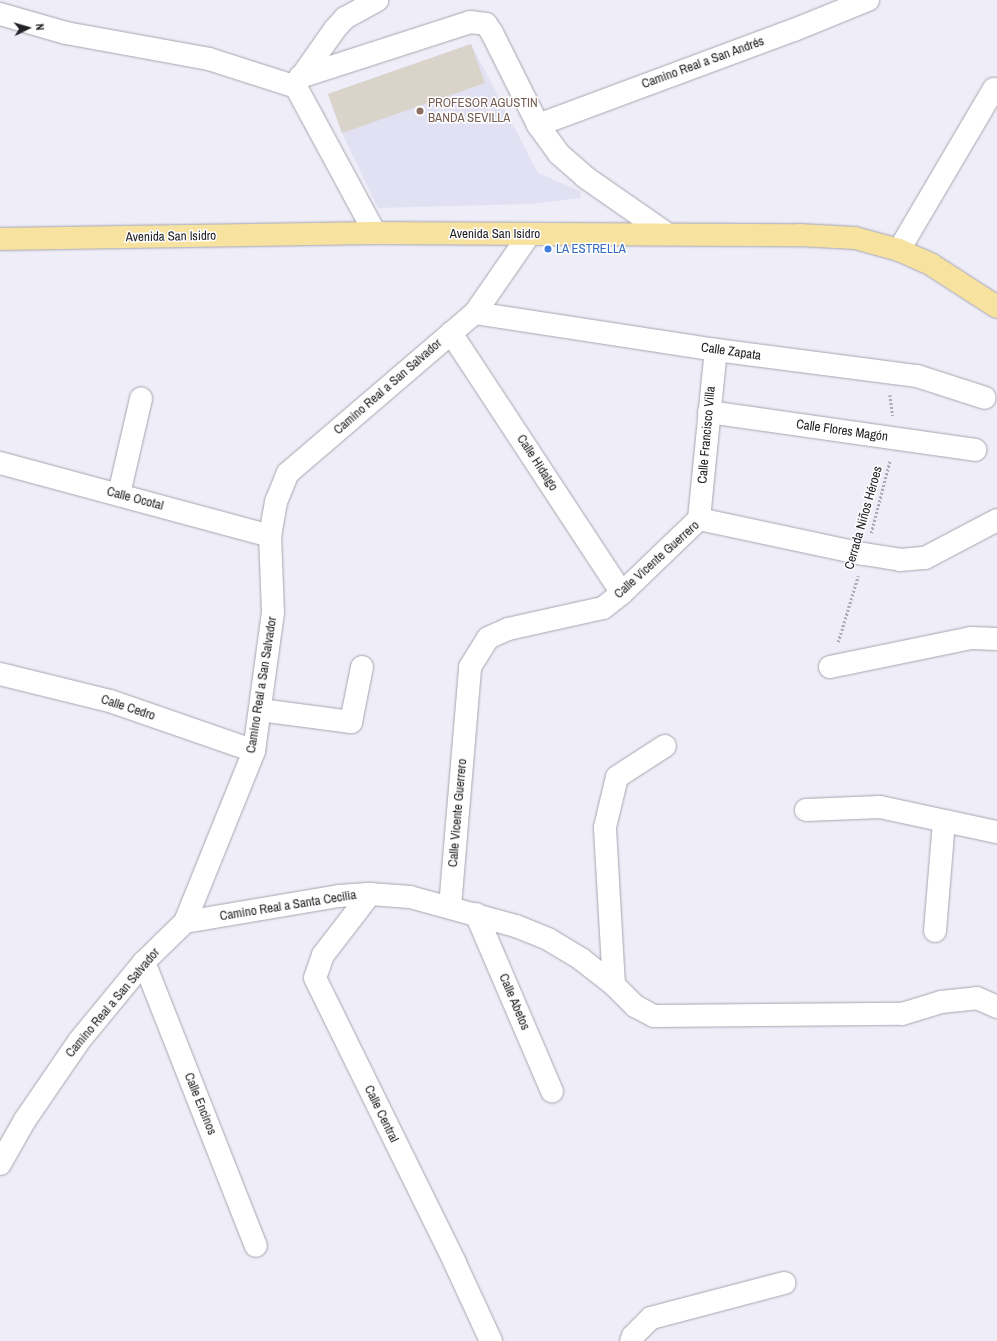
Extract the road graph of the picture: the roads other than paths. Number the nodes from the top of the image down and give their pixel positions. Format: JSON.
{"nodes":[{"id":1,"x":377,"y":0,"type":"edge"},
{"id":2,"x":868,"y":0,"type":"edge"},
{"id":3,"x":0,"y":14,"type":"edge"},
{"id":4,"x":298,"y":82,"type":"junction"},
{"id":5,"x":994,"y":89,"type":"dead end"},
{"id":6,"x":538,"y":125,"type":"junction"},
{"id":7,"x":375,"y":233,"type":"junction"},
{"id":8,"x":667,"y":234,"type":"junction"},
{"id":9,"x":529,"y":235,"type":"junction"},
{"id":10,"x":0,"y":239,"type":"edge"},
{"id":11,"x":899,"y":250,"type":"junction"},
{"id":12,"x":997,"y":307,"type":"edge"},
{"id":13,"x":475,"y":313,"type":"junction"},
{"id":14,"x":451,"y":333,"type":"junction"},
{"id":15,"x":716,"y":350,"type":"junction"},
{"id":16,"x":985,"y":398,"type":"dead end"},
{"id":17,"x":141,"y":399,"type":"dead end"},
{"id":18,"x":709,"y":412,"type":"junction"},
{"id":19,"x":975,"y":450,"type":"dead end"},
{"id":20,"x":0,"y":463,"type":"edge"},
{"id":21,"x":119,"y":494,"type":"junction"},
{"id":22,"x":699,"y":519,"type":"junction"},
{"id":23,"x":997,"y":520,"type":"edge"},
{"id":24,"x":270,"y":536,"type":"junction"},
{"id":25,"x":622,"y":593,"type":"junction"},
{"id":26,"x":997,"y":639,"type":"edge"},
{"id":27,"x":362,"y":667,"type":"dead end"},
{"id":28,"x":830,"y":667,"type":"road end"},
{"id":29,"x":0,"y":674,"type":"edge"},
{"id":30,"x":260,"y":710,"type":"junction"},
{"id":31,"x":665,"y":746,"type":"dead end"},
{"id":32,"x":254,"y":750,"type":"junction"},
{"id":33,"x":806,"y":810,"type":"dead end"},
{"id":34,"x":944,"y":821,"type":"junction"},
{"id":35,"x":997,"y":832,"type":"edge"},
{"id":36,"x":370,"y":894,"type":"junction"},
{"id":37,"x":450,"y":907,"type":"junction"},
{"id":38,"x":476,"y":914,"type":"junction"},
{"id":39,"x":185,"y":922,"type":"junction"},
{"id":40,"x":935,"y":930,"type":"dead end"},
{"id":41,"x":144,"y":962,"type":"junction"},
{"id":42,"x":614,"y":985,"type":"junction"},
{"id":43,"x":997,"y":1007,"type":"edge"},
{"id":44,"x":552,"y":1091,"type":"dead end"},
{"id":45,"x":0,"y":1164,"type":"edge"},
{"id":46,"x":256,"y":1246,"type":"dead end"},
{"id":47,"x":784,"y":1282,"type":"dead end"},
{"id":48,"x":491,"y":1341,"type":"edge"},
{"id":49,"x":632,"y":1341,"type":"edge"}],
"edges":[{"from":1,"to":4,"type":"street"},
{"from":2,"to":6,"type":"street","name":"Camino Real a San Andrés"},
{"from":3,"to":4,"type":"street"},
{"from":4,"to":6,"type":"street"},
{"from":4,"to":7,"type":"street"},
{"from":5,"to":11,"type":"street"},
{"from":6,"to":8,"type":"street"},
{"from":7,"to":9,"type":"main road","name":"Avenida San Isidro"},
{"from":7,"to":10,"type":"main road","name":"Avenida San Isidro"},
{"from":8,"to":9,"type":"main road","name":"Avenida San Isidro"},
{"from":8,"to":11,"type":"main road","name":"Avenida San Isidro"},
{"from":9,"to":13,"type":"street","name":"Camino Real a San Salvador"},
{"from":11,"to":12,"type":"main road","name":"Avenida San Isidro"},
{"from":13,"to":14,"type":"street","name":"Camino Real a San Salvador"},
{"from":13,"to":15,"type":"street","name":"Calle Zapata"},
{"from":14,"to":24,"type":"street","name":"Camino Real a San Salvador"},
{"from":14,"to":25,"type":"street","name":"Calle Hidalgo"},
{"from":15,"to":16,"type":"street","name":"Calle Zapata"},
{"from":15,"to":18,"type":"street","name":"Calle Francisco Villa"},
{"from":17,"to":21,"type":"street"},
{"from":18,"to":19,"type":"street","name":"Calle Flores Magón"},
{"from":18,"to":22,"type":"street","name":"Calle Francisco Villa"},
{"from":20,"to":21,"type":"street","name":"Calle Ocotal"},
{"from":21,"to":24,"type":"street","name":"Calle Ocotal"},
{"from":22,"to":23,"type":"street","name":"Calle Vicente Guerrero"},
{"from":22,"to":25,"type":"street","name":"Calle Vicente Guerrero"},
{"from":24,"to":30,"type":"street","name":"Camino Real a San Salvador"},
{"from":25,"to":37,"type":"street","name":"Calle Vicente Guerrero"},
{"from":26,"to":28,"type":"street"},
{"from":27,"to":30,"type":"street"},
{"from":29,"to":32,"type":"street","name":"Calle Cedro"},
{"from":30,"to":32,"type":"street","name":"Camino Real a San Salvador"},
{"from":31,"to":42,"type":"street"},
{"from":32,"to":39,"type":"street","name":"Camino Real a San Salvador"},
{"from":33,"to":34,"type":"street"},
{"from":34,"to":35,"type":"street"},
{"from":34,"to":40,"type":"street"},
{"from":36,"to":37,"type":"street","name":"Camino Real a Santa Cecilia"},
{"from":36,"to":39,"type":"street","name":"Camino Real a Santa Cecilia"},
{"from":36,"to":48,"type":"street","name":"Calle Central"},
{"from":37,"to":38,"type":"street","name":"Camino Real a Santa Cecilia"},
{"from":38,"to":42,"type":"street","name":"Camino Real a Santa Cecilia"},
{"from":38,"to":44,"type":"street","name":"Calle Abetos"},
{"from":39,"to":41,"type":"street","name":"Camino Real a San Salvador"},
{"from":41,"to":45,"type":"street","name":"Camino Real a San Salvador"},
{"from":41,"to":46,"type":"street","name":"Calle Encinos"},
{"from":42,"to":43,"type":"street","name":"Camino Real a Santa Cecilia"},
{"from":47,"to":49,"type":"street"}]}
